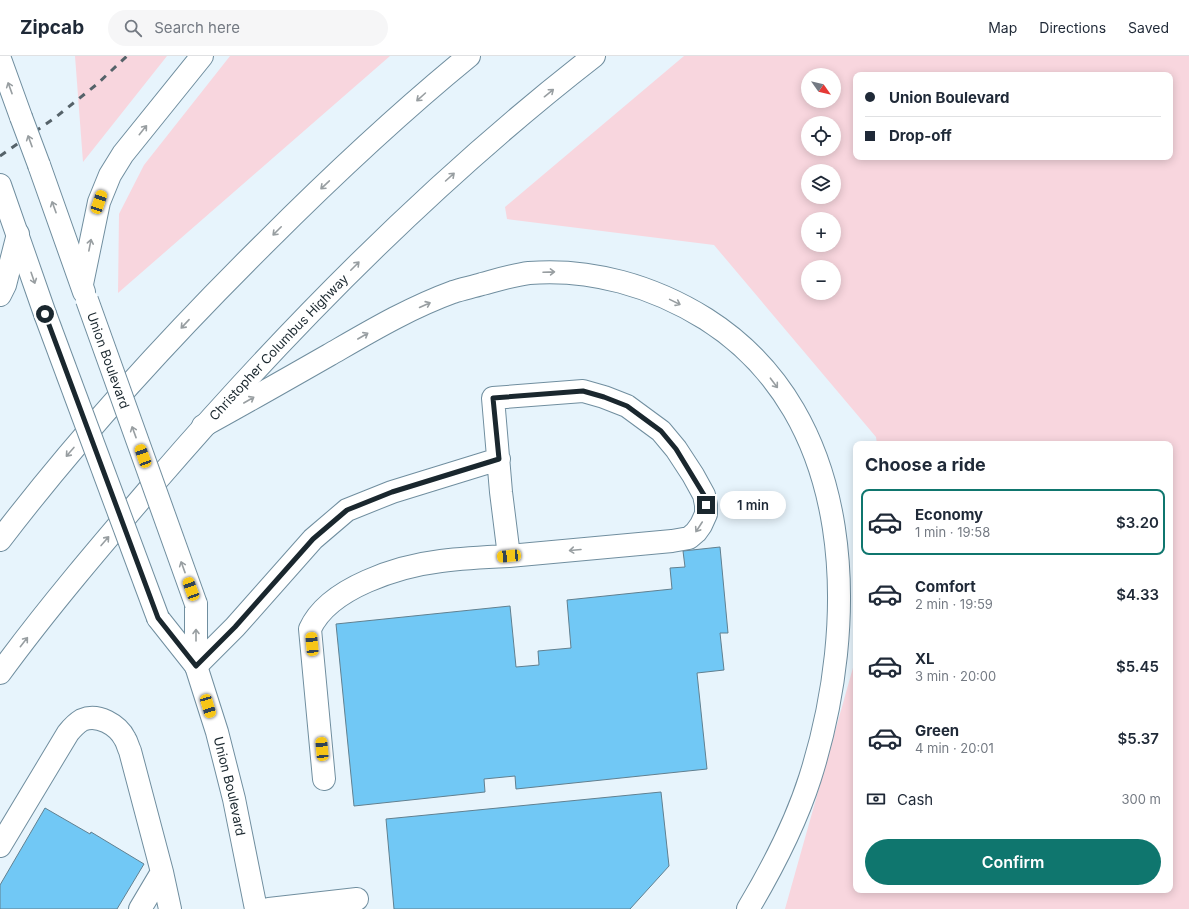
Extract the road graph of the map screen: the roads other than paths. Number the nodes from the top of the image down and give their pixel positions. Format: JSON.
{"nodes":[{"id":1,"x":202,"y":56,"type":"edge"},
{"id":2,"x":469,"y":56,"type":"edge"},
{"id":3,"x":594,"y":56,"type":"edge"},
{"id":4,"x":0,"y":59,"type":"edge"},
{"id":5,"x":454,"y":64,"type":"edge"},
{"id":6,"x":1,"y":186,"type":"edge"},
{"id":7,"x":18,"y":234,"type":"junction"},
{"id":8,"x":84,"y":292,"type":"junction"},
{"id":9,"x":0,"y":295,"type":"edge"},
{"id":10,"x":203,"y":426,"type":"junction"},
{"id":11,"x":499,"y":459,"type":"junction"},
{"id":12,"x":0,"y":540,"type":"edge"},
{"id":13,"x":509,"y":556,"type":"junction"},
{"id":14,"x":196,"y":666,"type":"junction"},
{"id":15,"x":0,"y":673,"type":"edge"},
{"id":16,"x":324,"y":779,"type":"dead end"},
{"id":17,"x":0,"y":846,"type":"edge"},
{"id":18,"x":162,"y":872,"type":"junction"},
{"id":19,"x":357,"y":899,"type":"dead end"},
{"id":20,"x":140,"y":909,"type":"edge"},
{"id":21,"x":170,"y":909,"type":"edge"},
{"id":22,"x":256,"y":909,"type":"edge"},
{"id":23,"x":270,"y":909,"type":"edge"},
{"id":24,"x":748,"y":909,"type":"edge"}],
"edges":[{"from":8,"to":1,"type":"main road","one_way":true},
{"from":2,"to":5,"type":"main road"},
{"from":10,"to":3,"type":"main road","name":"Christopher Columbus Highway","one_way":true},
{"from":8,"to":4,"type":"main road","name":"Union Boulevard","one_way":true,"bridge":true},
{"from":5,"to":12,"type":"main road","one_way":true},
{"from":6,"to":7,"type":"main road","name":"Union Boulevard"},
{"from":7,"to":9,"type":"main road"},
{"from":7,"to":14,"type":"main road","name":"Union Boulevard","one_way":true,"bridge":true},
{"from":14,"to":8,"type":"main road","name":"Union Boulevard","one_way":true,"bridge":true},
{"from":15,"to":10,"type":"main road","name":"Christopher Columbus Highway","one_way":true},
{"from":10,"to":24,"type":"main road","one_way":true},
{"from":11,"to":13,"type":"main road"},
{"from":11,"to":13,"type":"main road","one_way":true},
{"from":11,"to":14,"type":"main road"},
{"from":13,"to":16,"type":"main road"},
{"from":14,"to":22,"type":"main road","name":"Union Boulevard"},
{"from":17,"to":18,"type":"main road"},
{"from":18,"to":20,"type":"main road"},
{"from":18,"to":21,"type":"main road"},
{"from":19,"to":23,"type":"main road"}]}
